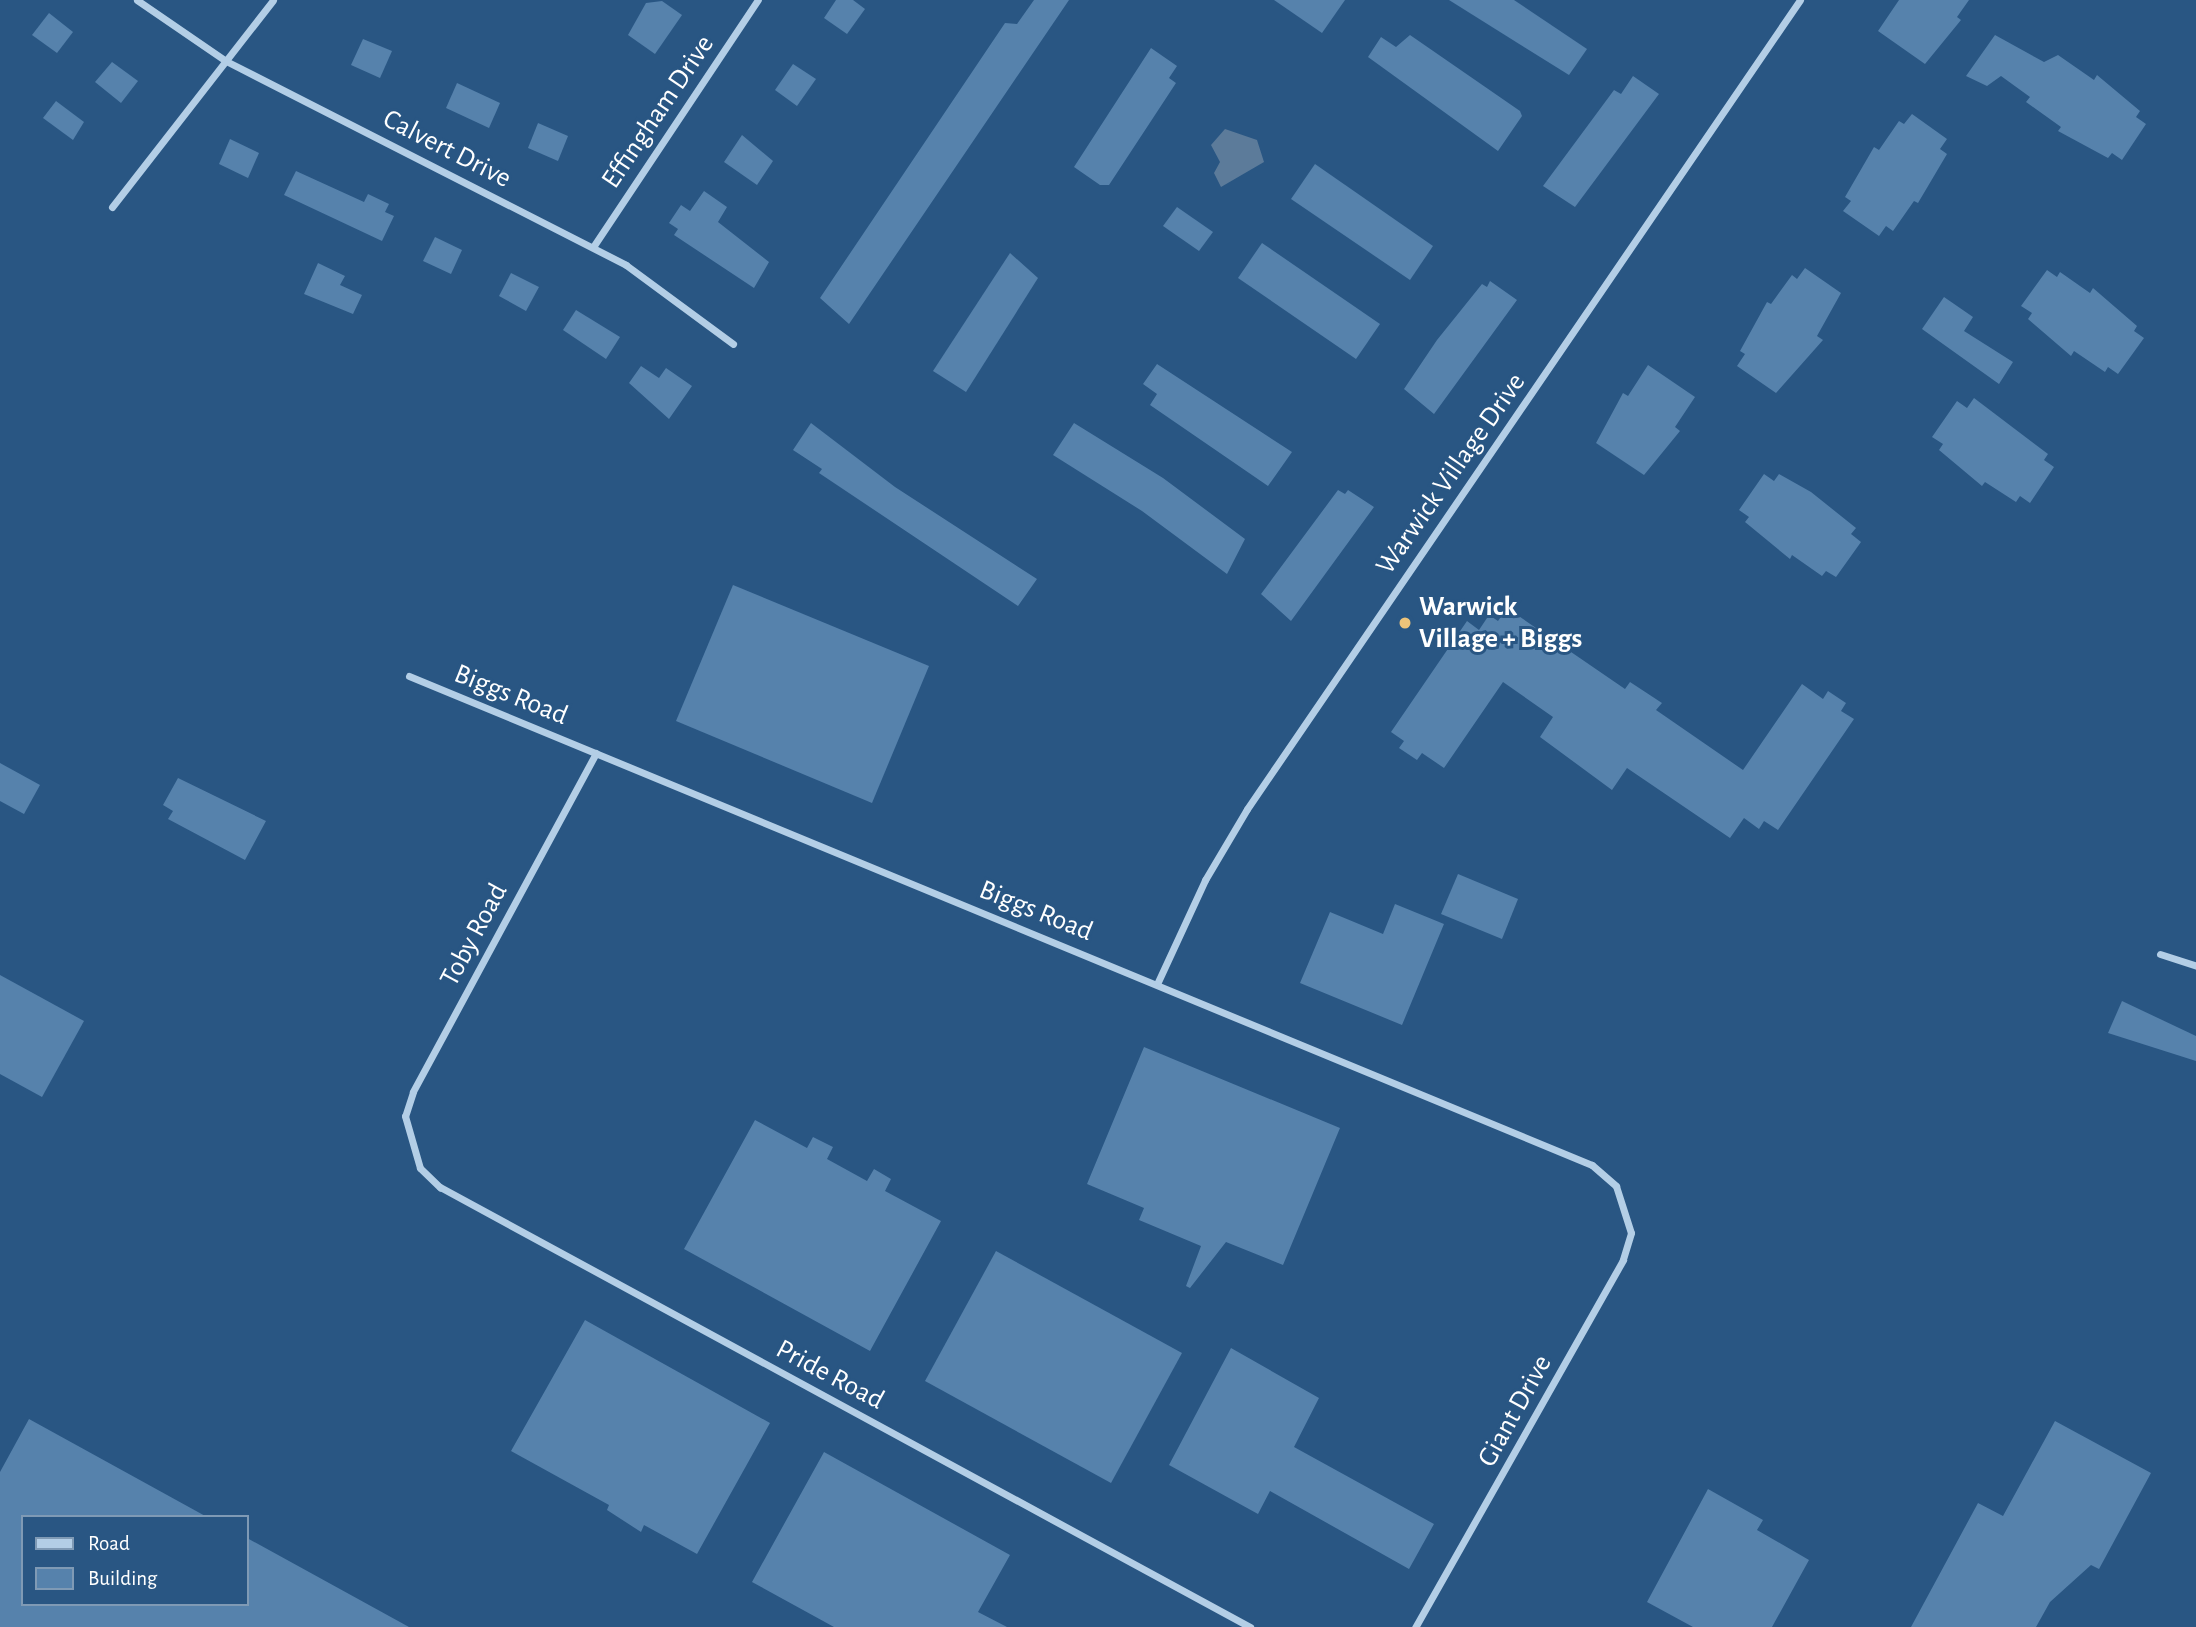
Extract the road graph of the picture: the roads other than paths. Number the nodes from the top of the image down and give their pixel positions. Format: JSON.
{"nodes":[{"id":1,"x":137,"y":0,"type":"edge"},
{"id":2,"x":272,"y":0,"type":"edge"},
{"id":3,"x":758,"y":0,"type":"edge"},
{"id":4,"x":1800,"y":0,"type":"edge"},
{"id":5,"x":226,"y":61,"type":"junction"},
{"id":6,"x":112,"y":207,"type":"dead end"},
{"id":7,"x":593,"y":247,"type":"junction"},
{"id":8,"x":733,"y":344,"type":"dead end"},
{"id":9,"x":409,"y":676,"type":"dead end"},
{"id":10,"x":596,"y":753,"type":"junction"},
{"id":11,"x":2160,"y":954,"type":"dead end"},
{"id":12,"x":2196,"y":966,"type":"edge"},
{"id":13,"x":1157,"y":984,"type":"junction"},
{"id":14,"x":409,"y":1141,"type":"joint"},
{"id":15,"x":1627,"y":1209,"type":"joint"},
{"id":16,"x":1250,"y":1627,"type":"edge"},
{"id":17,"x":1415,"y":1627,"type":"edge"}],
"edges":[{"from":1,"to":5,"type":"street","name":"Calvert Drive"},
{"from":2,"to":5,"type":"street"},
{"from":3,"to":7,"type":"street","name":"Effingham Drive"},
{"from":4,"to":13,"type":"street","name":"Warwick Village Drive"},
{"from":5,"to":6,"type":"street"},
{"from":5,"to":7,"type":"street","name":"Calvert Drive"},
{"from":7,"to":8,"type":"street","name":"Calvert Drive"},
{"from":9,"to":10,"type":"street","name":"Biggs Road"},
{"from":10,"to":13,"type":"street","name":"Biggs Road"},
{"from":10,"to":14,"type":"street","name":"Toby Road"},
{"from":11,"to":12,"type":"street"},
{"from":13,"to":15,"type":"street","name":"Biggs Road"},
{"from":14,"to":16,"type":"street","name":"Pride Road"},
{"from":15,"to":17,"type":"street","name":"Giant Drive"}]}
